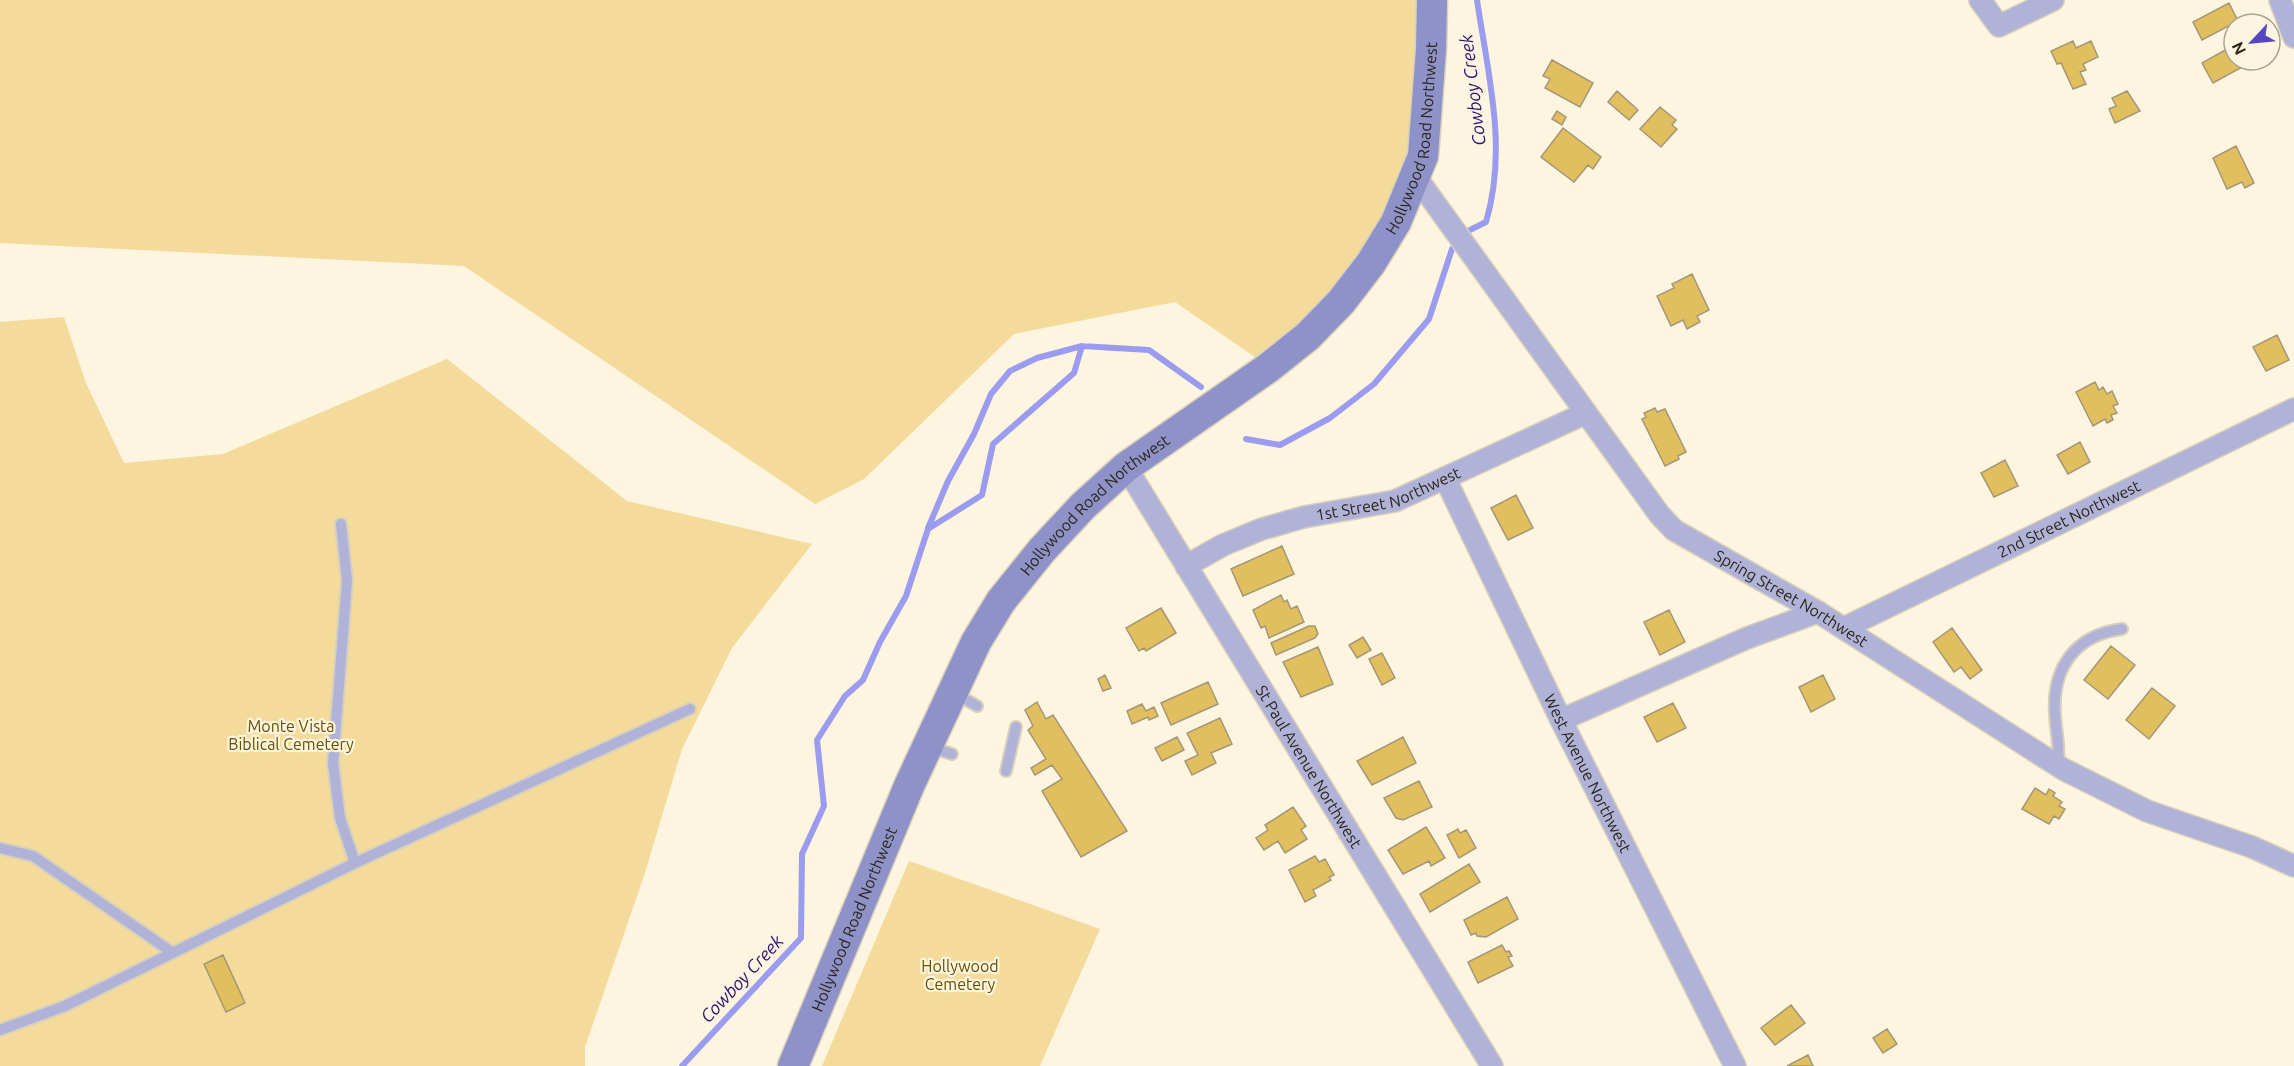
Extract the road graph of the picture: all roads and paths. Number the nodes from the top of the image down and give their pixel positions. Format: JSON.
{"nodes":[{"id":1,"x":1432,"y":0,"type":"edge"},
{"id":2,"x":1980,"y":0,"type":"edge"},
{"id":3,"x":2054,"y":0,"type":"edge"},
{"id":4,"x":2280,"y":0,"type":"edge"},
{"id":5,"x":2294,"y":37,"type":"edge"},
{"id":6,"x":1416,"y":177,"type":"junction"},
{"id":7,"x":2294,"y":409,"type":"edge"},
{"id":8,"x":1586,"y":413,"type":"junction"},
{"id":9,"x":1126,"y":467,"type":"junction"},
{"id":10,"x":1445,"y":478,"type":"junction"},
{"id":11,"x":342,"y":524,"type":"dead end"},
{"id":12,"x":1186,"y":566,"type":"junction"},
{"id":13,"x":1818,"y":612,"type":"junction"},
{"id":14,"x":1844,"y":628,"type":"junction"},
{"id":15,"x":2122,"y":629,"type":"dead end"},
{"id":16,"x":690,"y":709,"type":"dead end"},
{"id":17,"x":1561,"y":720,"type":"junction"},
{"id":18,"x":1016,"y":727,"type":"dead end"},
{"id":19,"x":2058,"y":765,"type":"junction"},
{"id":20,"x":1006,"y":771,"type":"dead end"},
{"id":21,"x":0,"y":848,"type":"edge"},
{"id":22,"x":355,"y":863,"type":"junction"},
{"id":23,"x":2294,"y":866,"type":"edge"},
{"id":24,"x":173,"y":953,"type":"junction"},
{"id":25,"x":0,"y":1030,"type":"edge"},
{"id":26,"x":793,"y":1066,"type":"edge"},
{"id":27,"x":1492,"y":1066,"type":"edge"},
{"id":28,"x":1735,"y":1066,"type":"edge"}],
"edges":[{"from":1,"to":6,"type":"street","name":"Hollywood Road Northwest"},
{"from":2,"to":3,"type":"street"},
{"from":4,"to":5,"type":"street"},
{"from":6,"to":8,"type":"street","name":"Spring Street Northwest"},
{"from":6,"to":9,"type":"street","name":"Hollywood Road Northwest"},
{"from":7,"to":14,"type":"street","name":"2nd Street Northwest"},
{"from":8,"to":10,"type":"street","name":"1st Street Northwest"},
{"from":8,"to":13,"type":"street","name":"Spring Street Northwest"},
{"from":9,"to":12,"type":"street","name":"St Paul Avenue Northwest"},
{"from":9,"to":26,"type":"street","name":"Hollywood Road Northwest"},
{"from":10,"to":12,"type":"street","name":"1st Street Northwest"},
{"from":10,"to":17,"type":"street","name":"West Avenue Northwest"},
{"from":11,"to":22,"type":"lane"},
{"from":12,"to":27,"type":"street","name":"St Paul Avenue Northwest"},
{"from":13,"to":14,"type":"street","name":"Spring Street Northwest"},
{"from":13,"to":17,"type":"street"},
{"from":14,"to":19,"type":"street","name":"Spring Street Northwest"},
{"from":15,"to":19,"type":"lane"},
{"from":16,"to":22,"type":"lane"},
{"from":17,"to":28,"type":"street","name":"West Avenue Northwest"},
{"from":18,"to":20,"type":"lane"},
{"from":19,"to":23,"type":"street","name":"Spring Street Northwest"},
{"from":21,"to":24,"type":"lane"},
{"from":22,"to":24,"type":"lane"},
{"from":24,"to":25,"type":"lane"}]}
